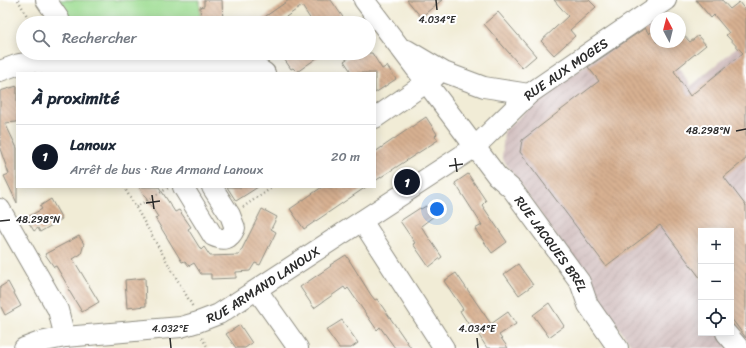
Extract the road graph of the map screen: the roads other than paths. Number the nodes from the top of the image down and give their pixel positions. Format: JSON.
{"nodes":[{"id":1,"x":46,"y":0,"type":"edge"},
{"id":2,"x":364,"y":0,"type":"edge"},
{"id":3,"x":666,"y":0,"type":"edge"},
{"id":4,"x":56,"y":16,"type":"edge"},
{"id":5,"x":398,"y":44,"type":"junction"},
{"id":6,"x":65,"y":62,"type":"edge"},
{"id":7,"x":166,"y":69,"type":"edge"},
{"id":8,"x":0,"y":71,"type":"edge"},
{"id":9,"x":264,"y":72,"type":"edge"},
{"id":10,"x":444,"y":72,"type":"junction"},
{"id":11,"x":425,"y":82,"type":"junction"},
{"id":12,"x":529,"y":94,"type":"junction"},
{"id":13,"x":376,"y":117,"type":"edge"},
{"id":14,"x":475,"y":148,"type":"junction"},
{"id":15,"x":184,"y":188,"type":"edge"},
{"id":16,"x":213,"y":188,"type":"edge"},
{"id":17,"x":0,"y":209,"type":"edge"},
{"id":18,"x":362,"y":221,"type":"junction"},
{"id":19,"x":257,"y":290,"type":"junction"},
{"id":20,"x":729,"y":336,"type":"edge"},
{"id":21,"x":65,"y":337,"type":"junction"},
{"id":22,"x":24,"y":348,"type":"edge"},
{"id":23,"x":298,"y":348,"type":"edge"},
{"id":24,"x":444,"y":348,"type":"edge"},
{"id":25,"x":618,"y":348,"type":"edge"},
{"id":26,"x":739,"y":348,"type":"edge"}],
"edges":[{"from":1,"to":4,"type":"street"},
{"from":2,"to":5,"type":"street","name":"RUE JACQUES BREL"},
{"from":3,"to":12,"type":"street","name":"RUE AUX MOGES"},
{"from":5,"to":10,"type":"street"},
{"from":5,"to":11,"type":"street","name":"RUE JACQUES BREL"},
{"from":6,"to":7,"type":"street"},
{"from":6,"to":8,"type":"street"},
{"from":7,"to":9,"type":"street"},
{"from":10,"to":11,"type":"street"},
{"from":10,"to":12,"type":"street"},
{"from":11,"to":13,"type":"street"},
{"from":11,"to":14,"type":"street","name":"RUE JACQUES BREL"},
{"from":12,"to":14,"type":"street","name":"RUE AUX MOGES"},
{"from":14,"to":18,"type":"street","name":"RUE ARMAND LANOUX"},
{"from":14,"to":25,"type":"street","name":"RUE JACQUES BREL"},
{"from":15,"to":16,"type":"street"},
{"from":17,"to":21,"type":"street"},
{"from":18,"to":19,"type":"street","name":"RUE ARMAND LANOUX"},
{"from":18,"to":24,"type":"street"},
{"from":19,"to":21,"type":"street","name":"RUE ARMAND LANOUX"},
{"from":19,"to":23,"type":"street"},
{"from":20,"to":26,"type":"street"},
{"from":21,"to":22,"type":"street","name":"RUE ARMAND LANOUX"}]}
